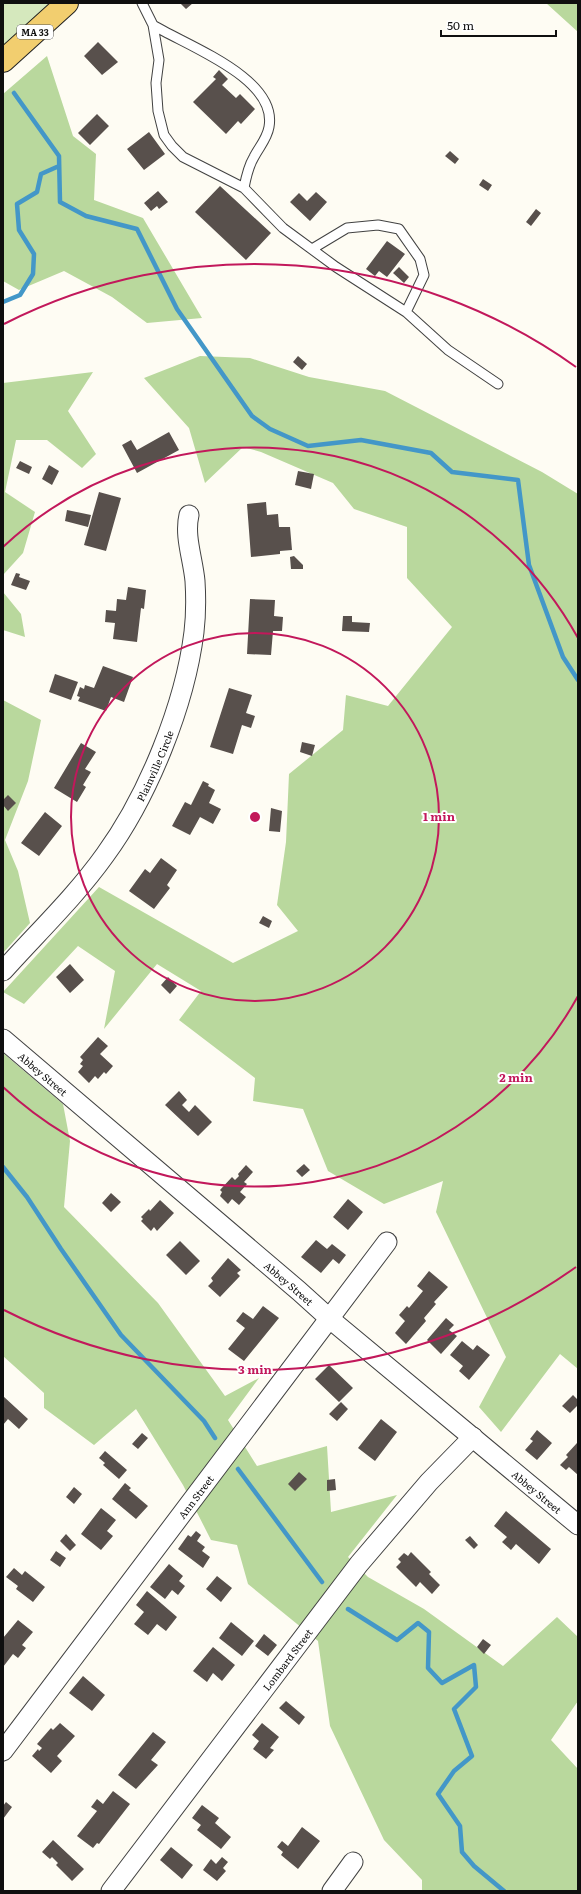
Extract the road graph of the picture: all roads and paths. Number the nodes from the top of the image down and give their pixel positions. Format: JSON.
{"nodes":[{"id":1,"x":67,"y":3,"type":"edge"},
{"id":2,"x":142,"y":3,"type":"edge"},
{"id":3,"x":153,"y":25,"type":"junction"},
{"id":4,"x":3,"y":61,"type":"edge"},
{"id":5,"x":244,"y":188,"type":"junction"},
{"id":6,"x":312,"y":249,"type":"junction"},
{"id":7,"x":406,"y":312,"type":"junction"},
{"id":8,"x":498,"y":384,"type":"dead end"},
{"id":9,"x":190,"y":515,"type":"dead end"},
{"id":10,"x":3,"y":971,"type":"edge"},
{"id":11,"x":3,"y":1039,"type":"edge"},
{"id":12,"x":387,"y":1242,"type":"dead end"},
{"id":13,"x":330,"y":1319,"type":"junction"},
{"id":14,"x":473,"y":1438,"type":"junction"},
{"id":15,"x":578,"y":1525,"type":"edge"},
{"id":16,"x":3,"y":1751,"type":"edge"},
{"id":17,"x":353,"y":1862,"type":"dead end"},
{"id":18,"x":111,"y":1891,"type":"edge"},
{"id":19,"x":332,"y":1891,"type":"edge"}],
"edges":[{"from":1,"to":4,"type":"main road","number":"MA 33"},
{"from":2,"to":3,"type":"lane"},
{"from":3,"to":5,"type":"lane"},
{"from":3,"to":5,"type":"lane"},
{"from":5,"to":6,"type":"lane"},
{"from":6,"to":7,"type":"lane"},
{"from":6,"to":7,"type":"lane"},
{"from":7,"to":8,"type":"lane"},
{"from":9,"to":10,"type":"street","name":"Plainville Circle"},
{"from":11,"to":13,"type":"street","name":"Abbey Street"},
{"from":12,"to":13,"type":"street","name":"Ann Street"},
{"from":13,"to":14,"type":"street","name":"Abbey Street"},
{"from":13,"to":16,"type":"street","name":"Ann Street"},
{"from":14,"to":15,"type":"street","name":"Abbey Street"},
{"from":14,"to":18,"type":"street","name":"Lombard Street"},
{"from":17,"to":19,"type":"street"}]}
